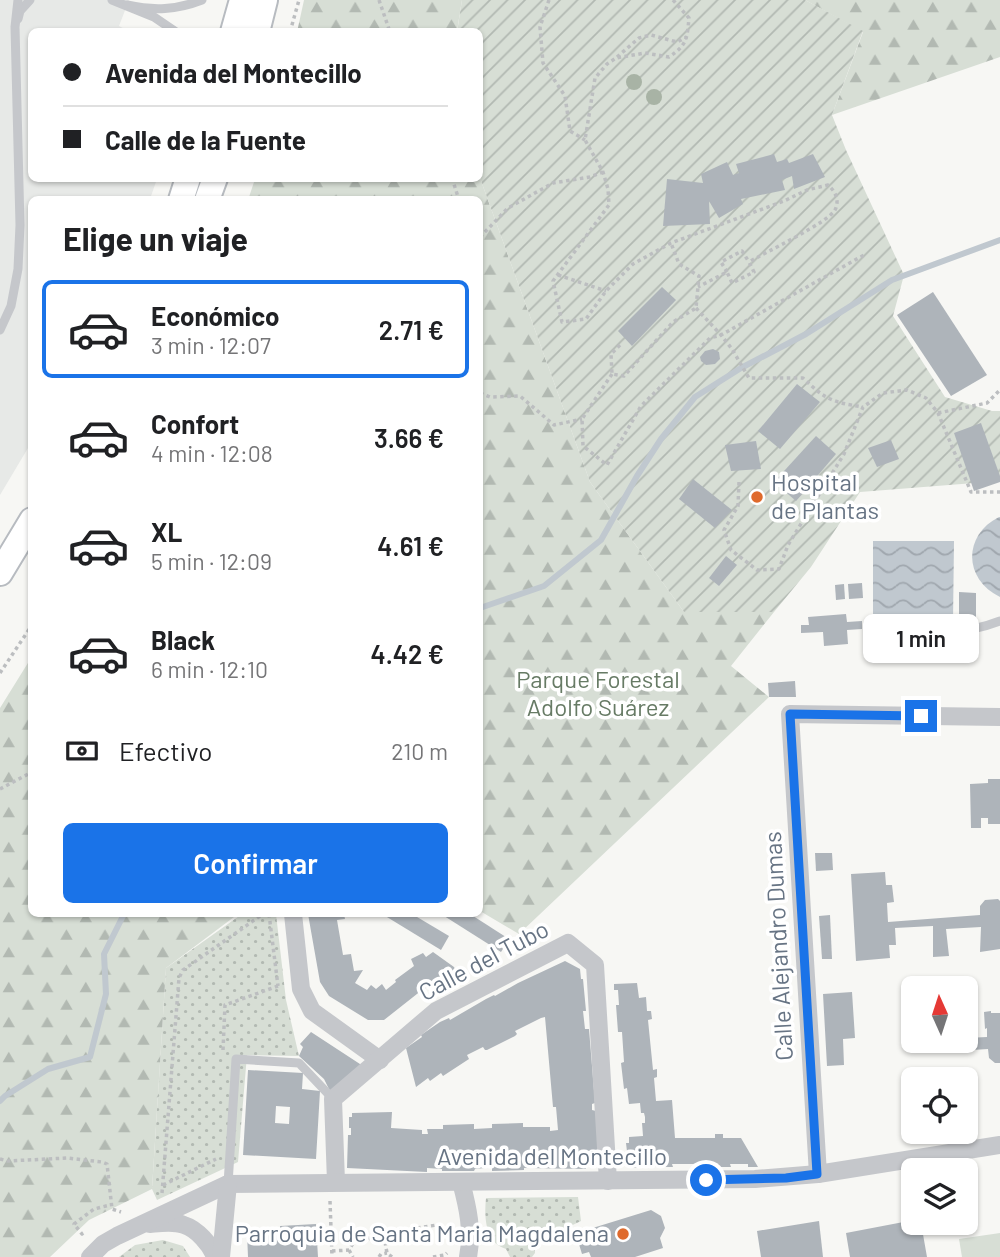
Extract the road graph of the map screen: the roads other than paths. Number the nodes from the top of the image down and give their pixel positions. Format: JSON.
{"nodes":[{"id":1,"x":18,"y":0,"type":"edge"},
{"id":2,"x":30,"y":0,"type":"edge"},
{"id":3,"x":111,"y":0,"type":"edge"},
{"id":4,"x":202,"y":0,"type":"edge"},
{"id":5,"x":242,"y":0,"type":"edge"},
{"id":6,"x":265,"y":0,"type":"edge"},
{"id":7,"x":127,"y":5,"type":"junction"},
{"id":8,"x":15,"y":27,"type":"junction"},
{"id":9,"x":170,"y":28,"type":"edge"},
{"id":10,"x":234,"y":28,"type":"edge"},
{"id":11,"x":258,"y":28,"type":"edge"},
{"id":12,"x":0,"y":330,"type":"edge"},
{"id":13,"x":28,"y":527,"type":"edge"},
{"id":14,"x":0,"y":573,"type":"edge"},
{"id":15,"x":1000,"y":621,"type":"edge"},
{"id":16,"x":873,"y":634,"type":"dead end"},
{"id":17,"x":1000,"y":717,"type":"edge"},
{"id":18,"x":292,"y":917,"type":"edge"},
{"id":19,"x":380,"y":1060,"type":"junction"},
{"id":20,"x":333,"y":1099,"type":"junction"},
{"id":21,"x":1000,"y":1145,"type":"edge"},
{"id":22,"x":817,"y":1174,"type":"junction"},
{"id":23,"x":608,"y":1181,"type":"junction"},
{"id":24,"x":335,"y":1182,"type":"junction"},
{"id":25,"x":461,"y":1182,"type":"junction"},
{"id":26,"x":228,"y":1184,"type":"junction"},
{"id":27,"x":140,"y":1224,"type":"junction"},
{"id":28,"x":465,"y":1245,"type":"edge"},
{"id":29,"x":90,"y":1257,"type":"edge"},
{"id":30,"x":215,"y":1257,"type":"edge"},
{"id":31,"x":221,"y":1257,"type":"edge"},
{"id":32,"x":486,"y":1257,"type":"edge"}],
"edges":[{"from":1,"to":8,"type":"lane"},
{"from":2,"to":8,"type":"lane"},
{"from":3,"to":7,"type":"lane"},
{"from":4,"to":7,"type":"lane"},
{"from":5,"to":10,"type":"main road"},
{"from":6,"to":11,"type":"main road"},
{"from":7,"to":9,"type":"lane"},
{"from":8,"to":12,"type":"lane"},
{"from":13,"to":14,"type":"main road"},
{"from":15,"to":16,"type":"lane"},
{"from":17,"to":22,"type":"street","name":"Calle Alejandro Dumas"},
{"from":18,"to":19,"type":"street"},
{"from":19,"to":20,"type":"street","name":"Calle del Tubo"},
{"from":19,"to":23,"type":"street","name":"Calle del Tubo"},
{"from":20,"to":24,"type":"street"},
{"from":20,"to":26,"type":"lane"},
{"from":21,"to":22,"type":"street","name":"Avenida del Montecillo"},
{"from":22,"to":23,"type":"street","name":"Avenida del Montecillo"},
{"from":23,"to":25,"type":"street","name":"Avenida del Montecillo"},
{"from":24,"to":25,"type":"street","name":"Avenida del Montecillo"},
{"from":24,"to":26,"type":"street","name":"Avenida del Montecillo"},
{"from":25,"to":28,"type":"street"},
{"from":26,"to":27,"type":"street"},
{"from":26,"to":31,"type":"street"},
{"from":27,"to":29,"type":"street"},
{"from":27,"to":30,"type":"street"},
{"from":28,"to":32,"type":"street"}]}
